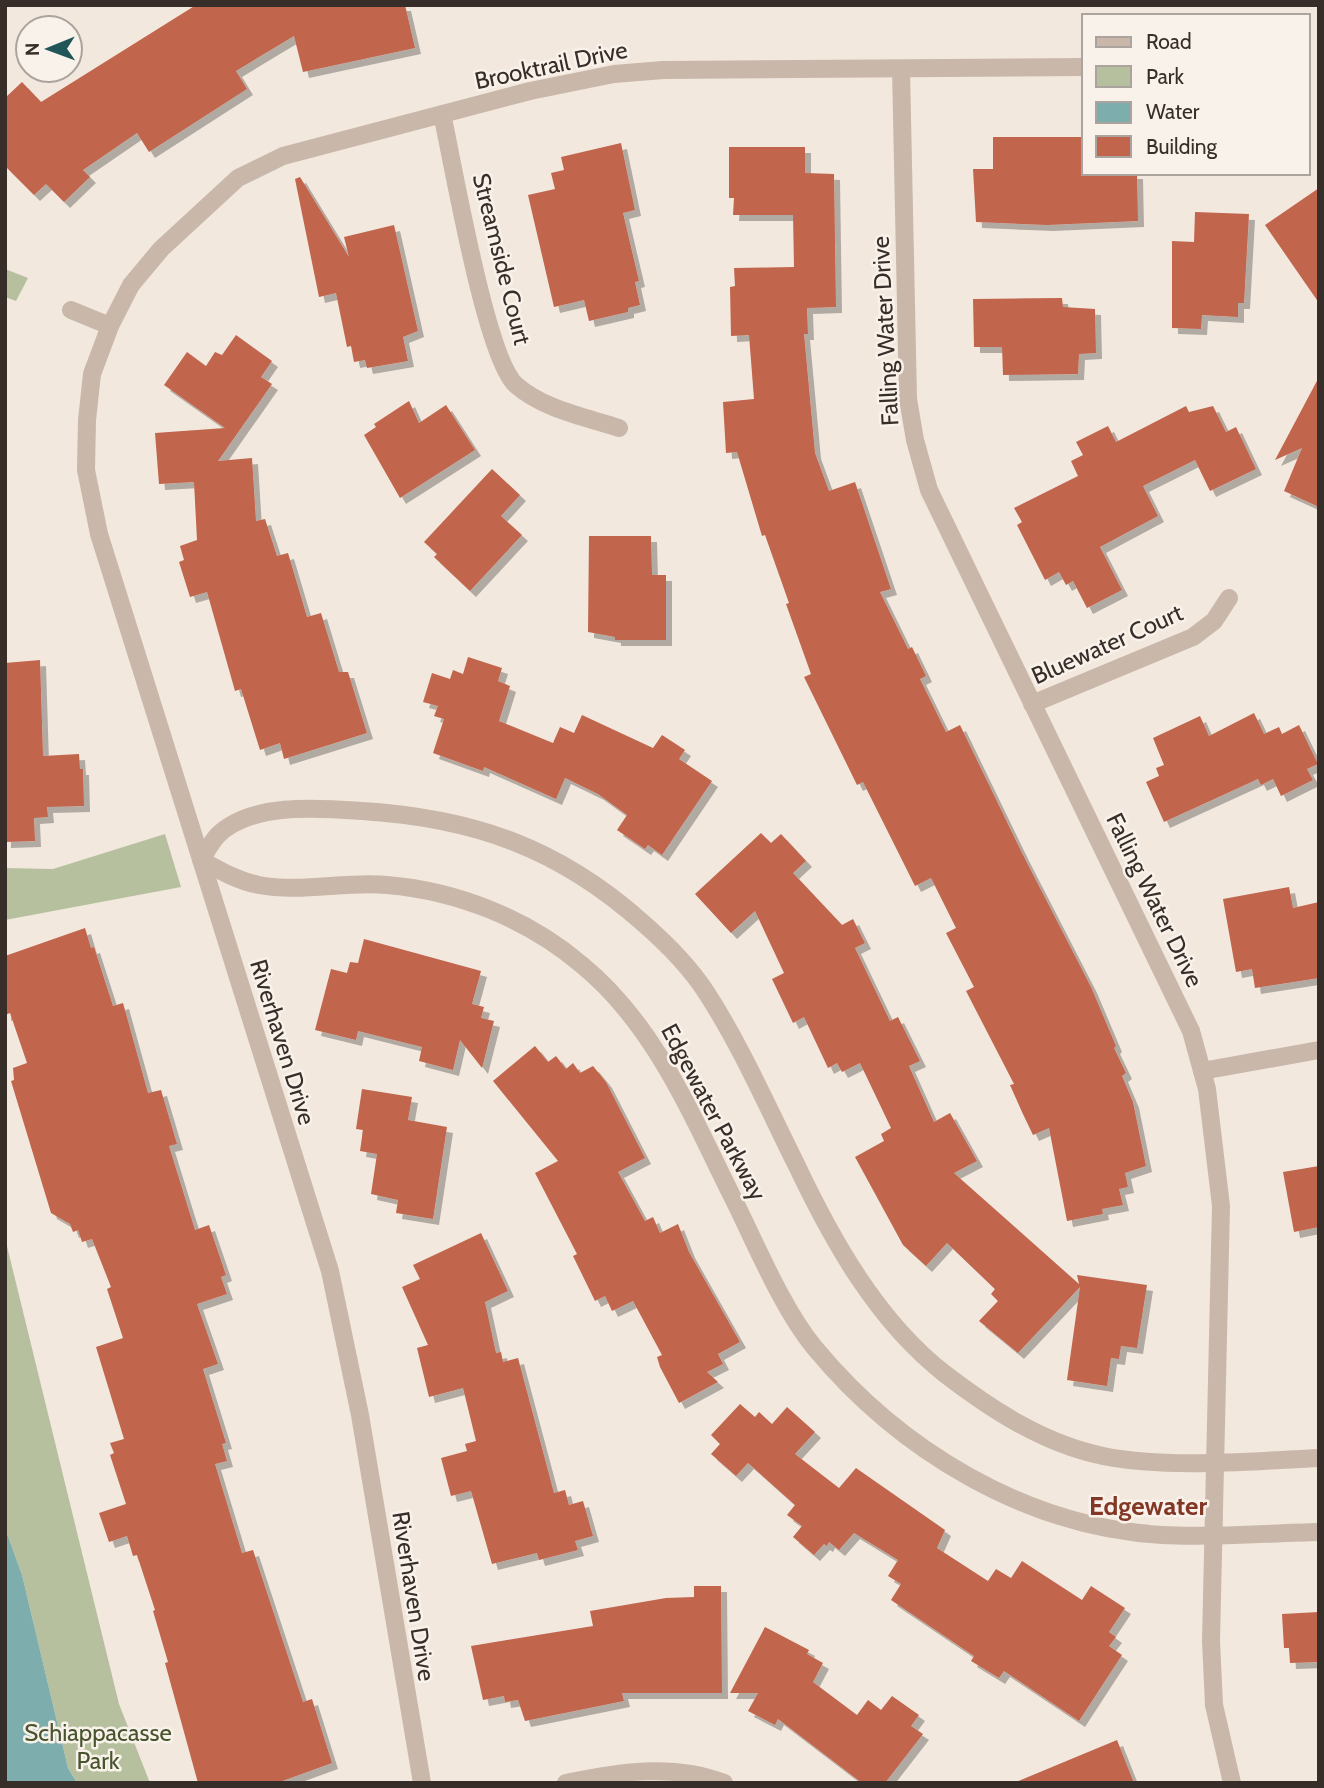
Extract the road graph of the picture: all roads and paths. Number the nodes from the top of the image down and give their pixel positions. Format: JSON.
{"nodes":[{"id":1,"x":1082,"y":67,"type":"edge"},
{"id":2,"x":901,"y":69,"type":"junction"},
{"id":3,"x":442,"y":114,"type":"junction"},
{"id":4,"x":71,"y":310,"type":"dead end"},
{"id":5,"x":110,"y":326,"type":"junction"},
{"id":6,"x":619,"y":428,"type":"dead end"},
{"id":7,"x":1229,"y":598,"type":"dead end"},
{"id":8,"x":1032,"y":704,"type":"junction"},
{"id":9,"x":201,"y":860,"type":"junction"},
{"id":10,"x":1319,"y":1050,"type":"edge"},
{"id":11,"x":1202,"y":1070,"type":"junction"},
{"id":12,"x":1319,"y":1458,"type":"edge"},
{"id":13,"x":1214,"y":1461,"type":"junction"},
{"id":14,"x":1319,"y":1532,"type":"edge"},
{"id":15,"x":1215,"y":1534,"type":"junction"},
{"id":16,"x":422,"y":1783,"type":"edge"},
{"id":17,"x":566,"y":1783,"type":"edge"},
{"id":18,"x":724,"y":1783,"type":"edge"},
{"id":19,"x":1232,"y":1783,"type":"edge"}],
"edges":[{"from":1,"to":2,"type":"street","name":"Brooktrail Drive"},
{"from":2,"to":3,"type":"street","name":"Brooktrail Drive"},
{"from":2,"to":8,"type":"street","name":"Falling Water Drive"},
{"from":3,"to":5,"type":"street","name":"Brooktrail Drive"},
{"from":3,"to":6,"type":"street","name":"Streamside Court"},
{"from":4,"to":5,"type":"street"},
{"from":5,"to":9,"type":"street","name":"Riverhaven Drive"},
{"from":7,"to":8,"type":"street","name":"Bluewater Court"},
{"from":8,"to":11,"type":"street","name":"Falling Water Drive"},
{"from":9,"to":13,"type":"street","name":"Edgewater Parkway"},
{"from":9,"to":15,"type":"street","name":"Edgewater Parkway"},
{"from":9,"to":16,"type":"street","name":"Riverhaven Drive"},
{"from":10,"to":11,"type":"street"},
{"from":11,"to":13,"type":"street","name":"Falling Water Drive"},
{"from":12,"to":13,"type":"street","name":"Edgewater Parkway"},
{"from":13,"to":15,"type":"street","name":"Falling Water Drive"},
{"from":14,"to":15,"type":"street","name":"Edgewater Parkway"},
{"from":15,"to":19,"type":"street","name":"Falling Water Drive"},
{"from":17,"to":18,"type":"street"}]}
